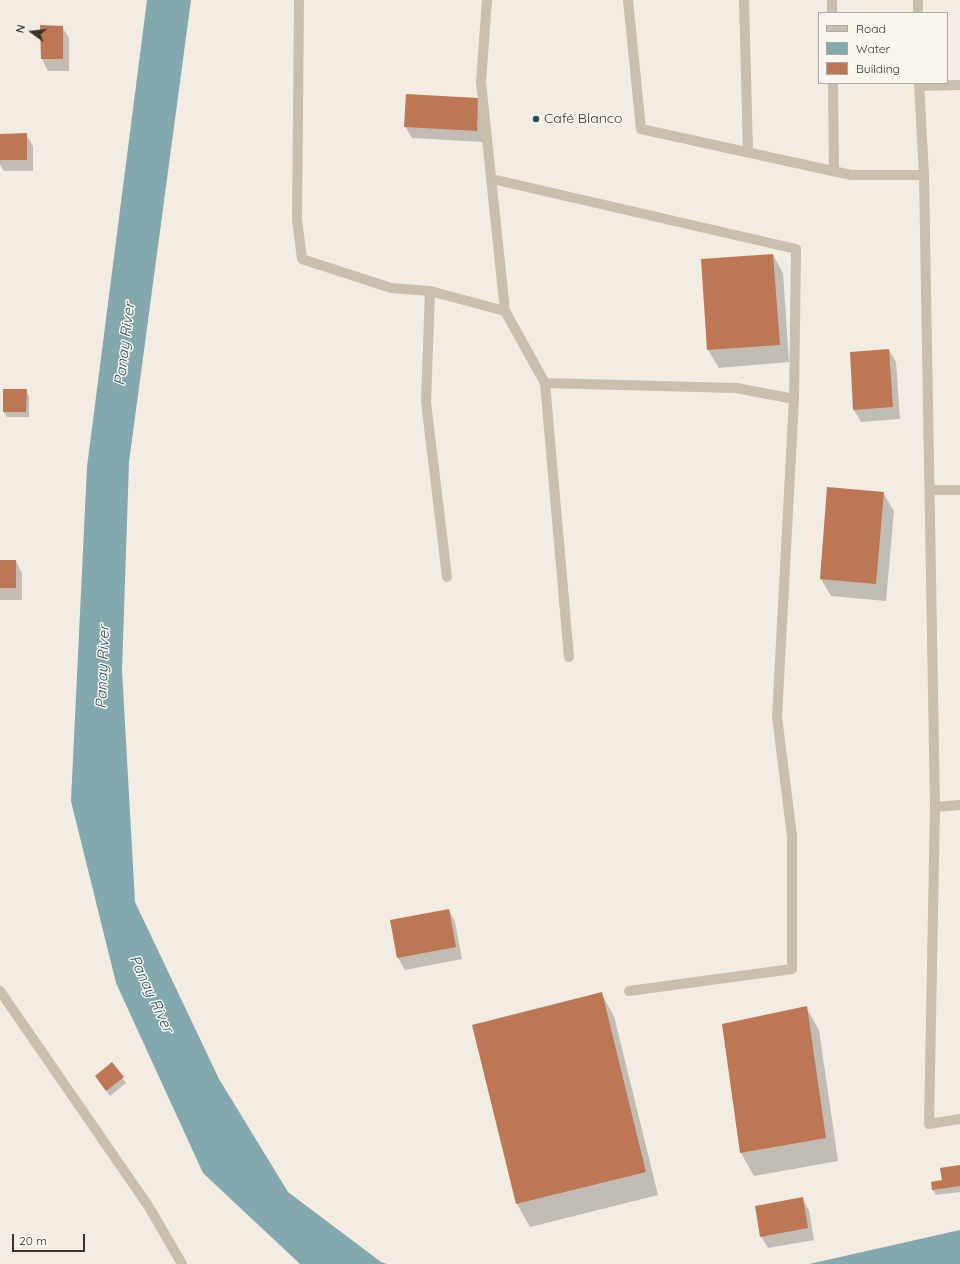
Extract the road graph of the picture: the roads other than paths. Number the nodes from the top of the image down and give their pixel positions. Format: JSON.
{"nodes":[{"id":1,"x":298,"y":0,"type":"edge"},
{"id":2,"x":487,"y":0,"type":"edge"},
{"id":3,"x":628,"y":0,"type":"edge"},
{"id":4,"x":744,"y":0,"type":"edge"},
{"id":5,"x":832,"y":0,"type":"edge"},
{"id":6,"x":918,"y":0,"type":"edge"},
{"id":7,"x":832,"y":12,"type":"edge"},
{"id":8,"x":918,"y":12,"type":"edge"},
{"id":9,"x":833,"y":84,"type":"edge"},
{"id":10,"x":918,"y":84,"type":"edge"},
{"id":11,"x":960,"y":85,"type":"edge"},
{"id":12,"x":748,"y":152,"type":"junction"},
{"id":13,"x":834,"y":171,"type":"junction"},
{"id":14,"x":924,"y":175,"type":"junction"},
{"id":15,"x":492,"y":179,"type":"junction"},
{"id":16,"x":430,"y":291,"type":"junction"},
{"id":17,"x":505,"y":311,"type":"junction"},
{"id":18,"x":545,"y":383,"type":"junction"},
{"id":19,"x":794,"y":399,"type":"junction"},
{"id":20,"x":930,"y":490,"type":"junction"},
{"id":21,"x":960,"y":490,"type":"edge"},
{"id":22,"x":446,"y":577,"type":"dead end"},
{"id":23,"x":569,"y":657,"type":"dead end"},
{"id":24,"x":960,"y":805,"type":"edge"},
{"id":25,"x":934,"y":807,"type":"junction"},
{"id":26,"x":0,"y":991,"type":"edge"},
{"id":27,"x":629,"y":991,"type":"dead end"},
{"id":28,"x":960,"y":1119,"type":"edge"},
{"id":29,"x":182,"y":1264,"type":"edge"}],
"edges":[{"from":1,"to":16,"type":"street"},
{"from":2,"to":15,"type":"street"},
{"from":3,"to":12,"type":"street"},
{"from":4,"to":12,"type":"street"},
{"from":5,"to":7,"type":"street"},
{"from":6,"to":8,"type":"street"},
{"from":9,"to":13,"type":"street"},
{"from":10,"to":11,"type":"street"},
{"from":10,"to":14,"type":"street"},
{"from":12,"to":13,"type":"street"},
{"from":13,"to":14,"type":"street"},
{"from":14,"to":20,"type":"street"},
{"from":15,"to":17,"type":"street"},
{"from":15,"to":19,"type":"street"},
{"from":16,"to":17,"type":"street"},
{"from":16,"to":22,"type":"street"},
{"from":17,"to":18,"type":"street"},
{"from":18,"to":19,"type":"street"},
{"from":18,"to":23,"type":"street"},
{"from":19,"to":27,"type":"street"},
{"from":20,"to":21,"type":"street"},
{"from":20,"to":25,"type":"street"},
{"from":24,"to":25,"type":"street"},
{"from":25,"to":28,"type":"street"},
{"from":26,"to":29,"type":"street"}]}
